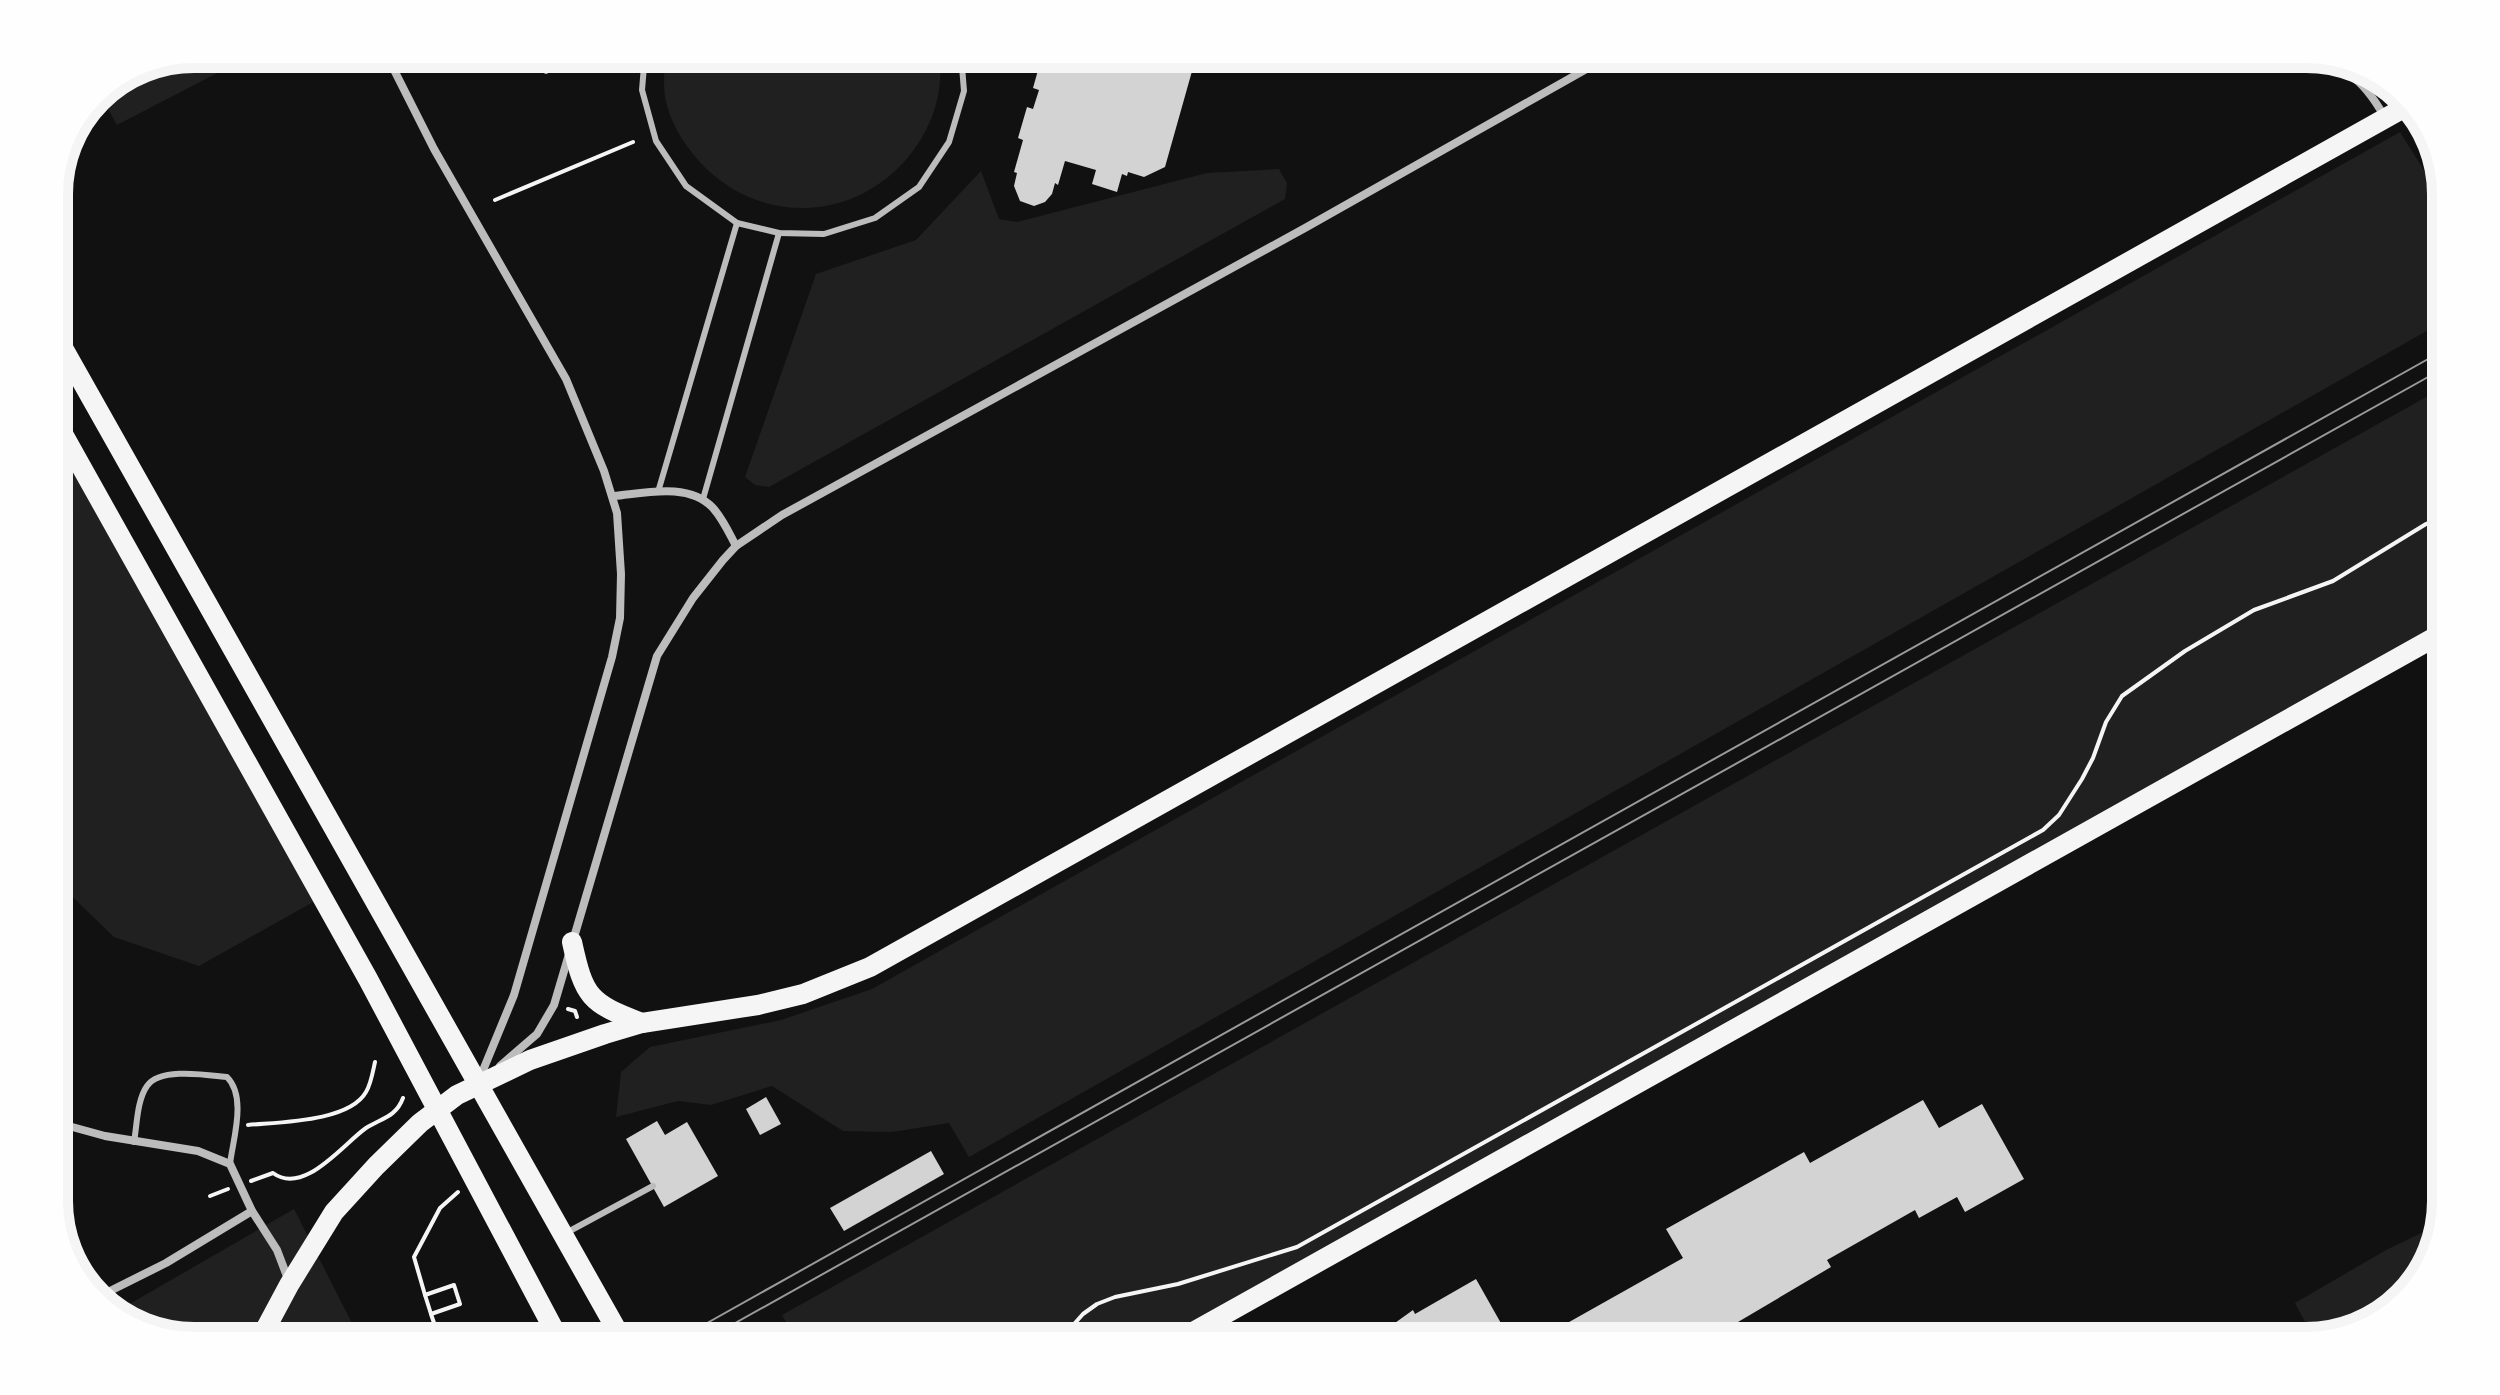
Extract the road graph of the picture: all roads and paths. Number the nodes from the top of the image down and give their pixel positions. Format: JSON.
{"nodes":[{"id":1,"x":393,"y":68,"type":"edge"},
{"id":2,"x":644,"y":68,"type":"edge"},
{"id":3,"x":962,"y":68,"type":"edge"},
{"id":4,"x":1588,"y":68,"type":"edge"},
{"id":5,"x":2357,"y":79,"type":"edge"},
{"id":6,"x":2400,"y":110,"type":"edge"},
{"id":7,"x":2385,"y":118,"type":"junction"},
{"id":8,"x":633,"y":142,"type":"dead end"},
{"id":9,"x":495,"y":200,"type":"dead end"},
{"id":10,"x":737,"y":223,"type":"junction"},
{"id":11,"x":779,"y":233,"type":"junction"},
{"id":12,"x":68,"y":357,"type":"edge"},
{"id":13,"x":68,"y":443,"type":"edge"},
{"id":14,"x":658,"y":492,"type":"junction"},
{"id":15,"x":614,"y":496,"type":"junction"},
{"id":16,"x":703,"y":499,"type":"junction"},
{"id":17,"x":2432,"y":521,"type":"edge"},
{"id":18,"x":736,"y":546,"type":"junction"},
{"id":19,"x":2432,"y":639,"type":"edge"},
{"id":20,"x":572,"y":942,"type":"junction"},
{"id":21,"x":568,"y":1009,"type":"dead end"},
{"id":22,"x":577,"y":1017,"type":"dead end"},
{"id":23,"x":642,"y":1023,"type":"junction"},
{"id":24,"x":375,"y":1062,"type":"dead end"},
{"id":25,"x":477,"y":1084,"type":"junction"},
{"id":26,"x":403,"y":1098,"type":"dead end"},
{"id":27,"x":439,"y":1108,"type":"junction"},
{"id":28,"x":68,"y":1126,"type":"edge"},
{"id":29,"x":234,"y":1127,"type":"junction"},
{"id":30,"x":134,"y":1142,"type":"junction"},
{"id":31,"x":230,"y":1164,"type":"junction"},
{"id":32,"x":241,"y":1184,"type":"junction"},
{"id":33,"x":653,"y":1186,"type":"dead end"},
{"id":34,"x":458,"y":1192,"type":"dead end"},
{"id":35,"x":252,"y":1211,"type":"junction"},
{"id":36,"x":563,"y":1235,"type":"junction"},
{"id":37,"x":289,"y":1285,"type":"junction"},
{"id":38,"x":107,"y":1292,"type":"edge"},
{"id":39,"x":425,"y":1295,"type":"junction"},
{"id":40,"x":431,"y":1314,"type":"junction"},
{"id":41,"x":266,"y":1327,"type":"edge"},
{"id":42,"x":435,"y":1327,"type":"edge"},
{"id":43,"x":553,"y":1327,"type":"edge"},
{"id":44,"x":615,"y":1327,"type":"edge"},
{"id":45,"x":1071,"y":1327,"type":"edge"},
{"id":46,"x":1202,"y":1327,"type":"edge"}],
"edges":[{"from":1,"to":15,"type":"street"},
{"from":2,"to":10,"type":"lane"},
{"from":3,"to":11,"type":"lane"},
{"from":4,"to":18,"type":"street"},
{"from":5,"to":7,"type":"street"},
{"from":6,"to":7,"type":"main road"},
{"from":7,"to":23,"type":"main road"},
{"from":8,"to":9,"type":"path"},
{"from":10,"to":11,"type":"lane"},
{"from":10,"to":14,"type":"lane"},
{"from":11,"to":16,"type":"lane"},
{"from":12,"to":25,"type":"main road"},
{"from":13,"to":27,"type":"main road"},
{"from":14,"to":15,"type":"street"},
{"from":14,"to":16,"type":"street"},
{"from":15,"to":25,"type":"street"},
{"from":16,"to":18,"type":"street"},
{"from":17,"to":45,"type":"path"},
{"from":18,"to":20,"type":"street"},
{"from":19,"to":46,"type":"main road"},
{"from":20,"to":23,"type":"main road"},
{"from":20,"to":25,"type":"street"},
{"from":21,"to":22,"type":"path"},
{"from":23,"to":25,"type":"main road"},
{"from":24,"to":29,"type":"path"},
{"from":25,"to":27,"type":"main road"},
{"from":25,"to":36,"type":"main road"},
{"from":26,"to":32,"type":"path"},
{"from":27,"to":37,"type":"main road"},
{"from":27,"to":43,"type":"main road"},
{"from":28,"to":30,"type":"street"},
{"from":29,"to":30,"type":"lane"},
{"from":29,"to":31,"type":"lane"},
{"from":30,"to":31,"type":"street"},
{"from":31,"to":32,"type":"street"},
{"from":32,"to":35,"type":"street"},
{"from":33,"to":36,"type":"lane"},
{"from":34,"to":39,"type":"path"},
{"from":35,"to":37,"type":"street"},
{"from":35,"to":38,"type":"street"},
{"from":36,"to":44,"type":"main road"},
{"from":37,"to":41,"type":"main road"},
{"from":39,"to":40,"type":"path"},
{"from":39,"to":40,"type":"path"},
{"from":40,"to":42,"type":"path"}]}
